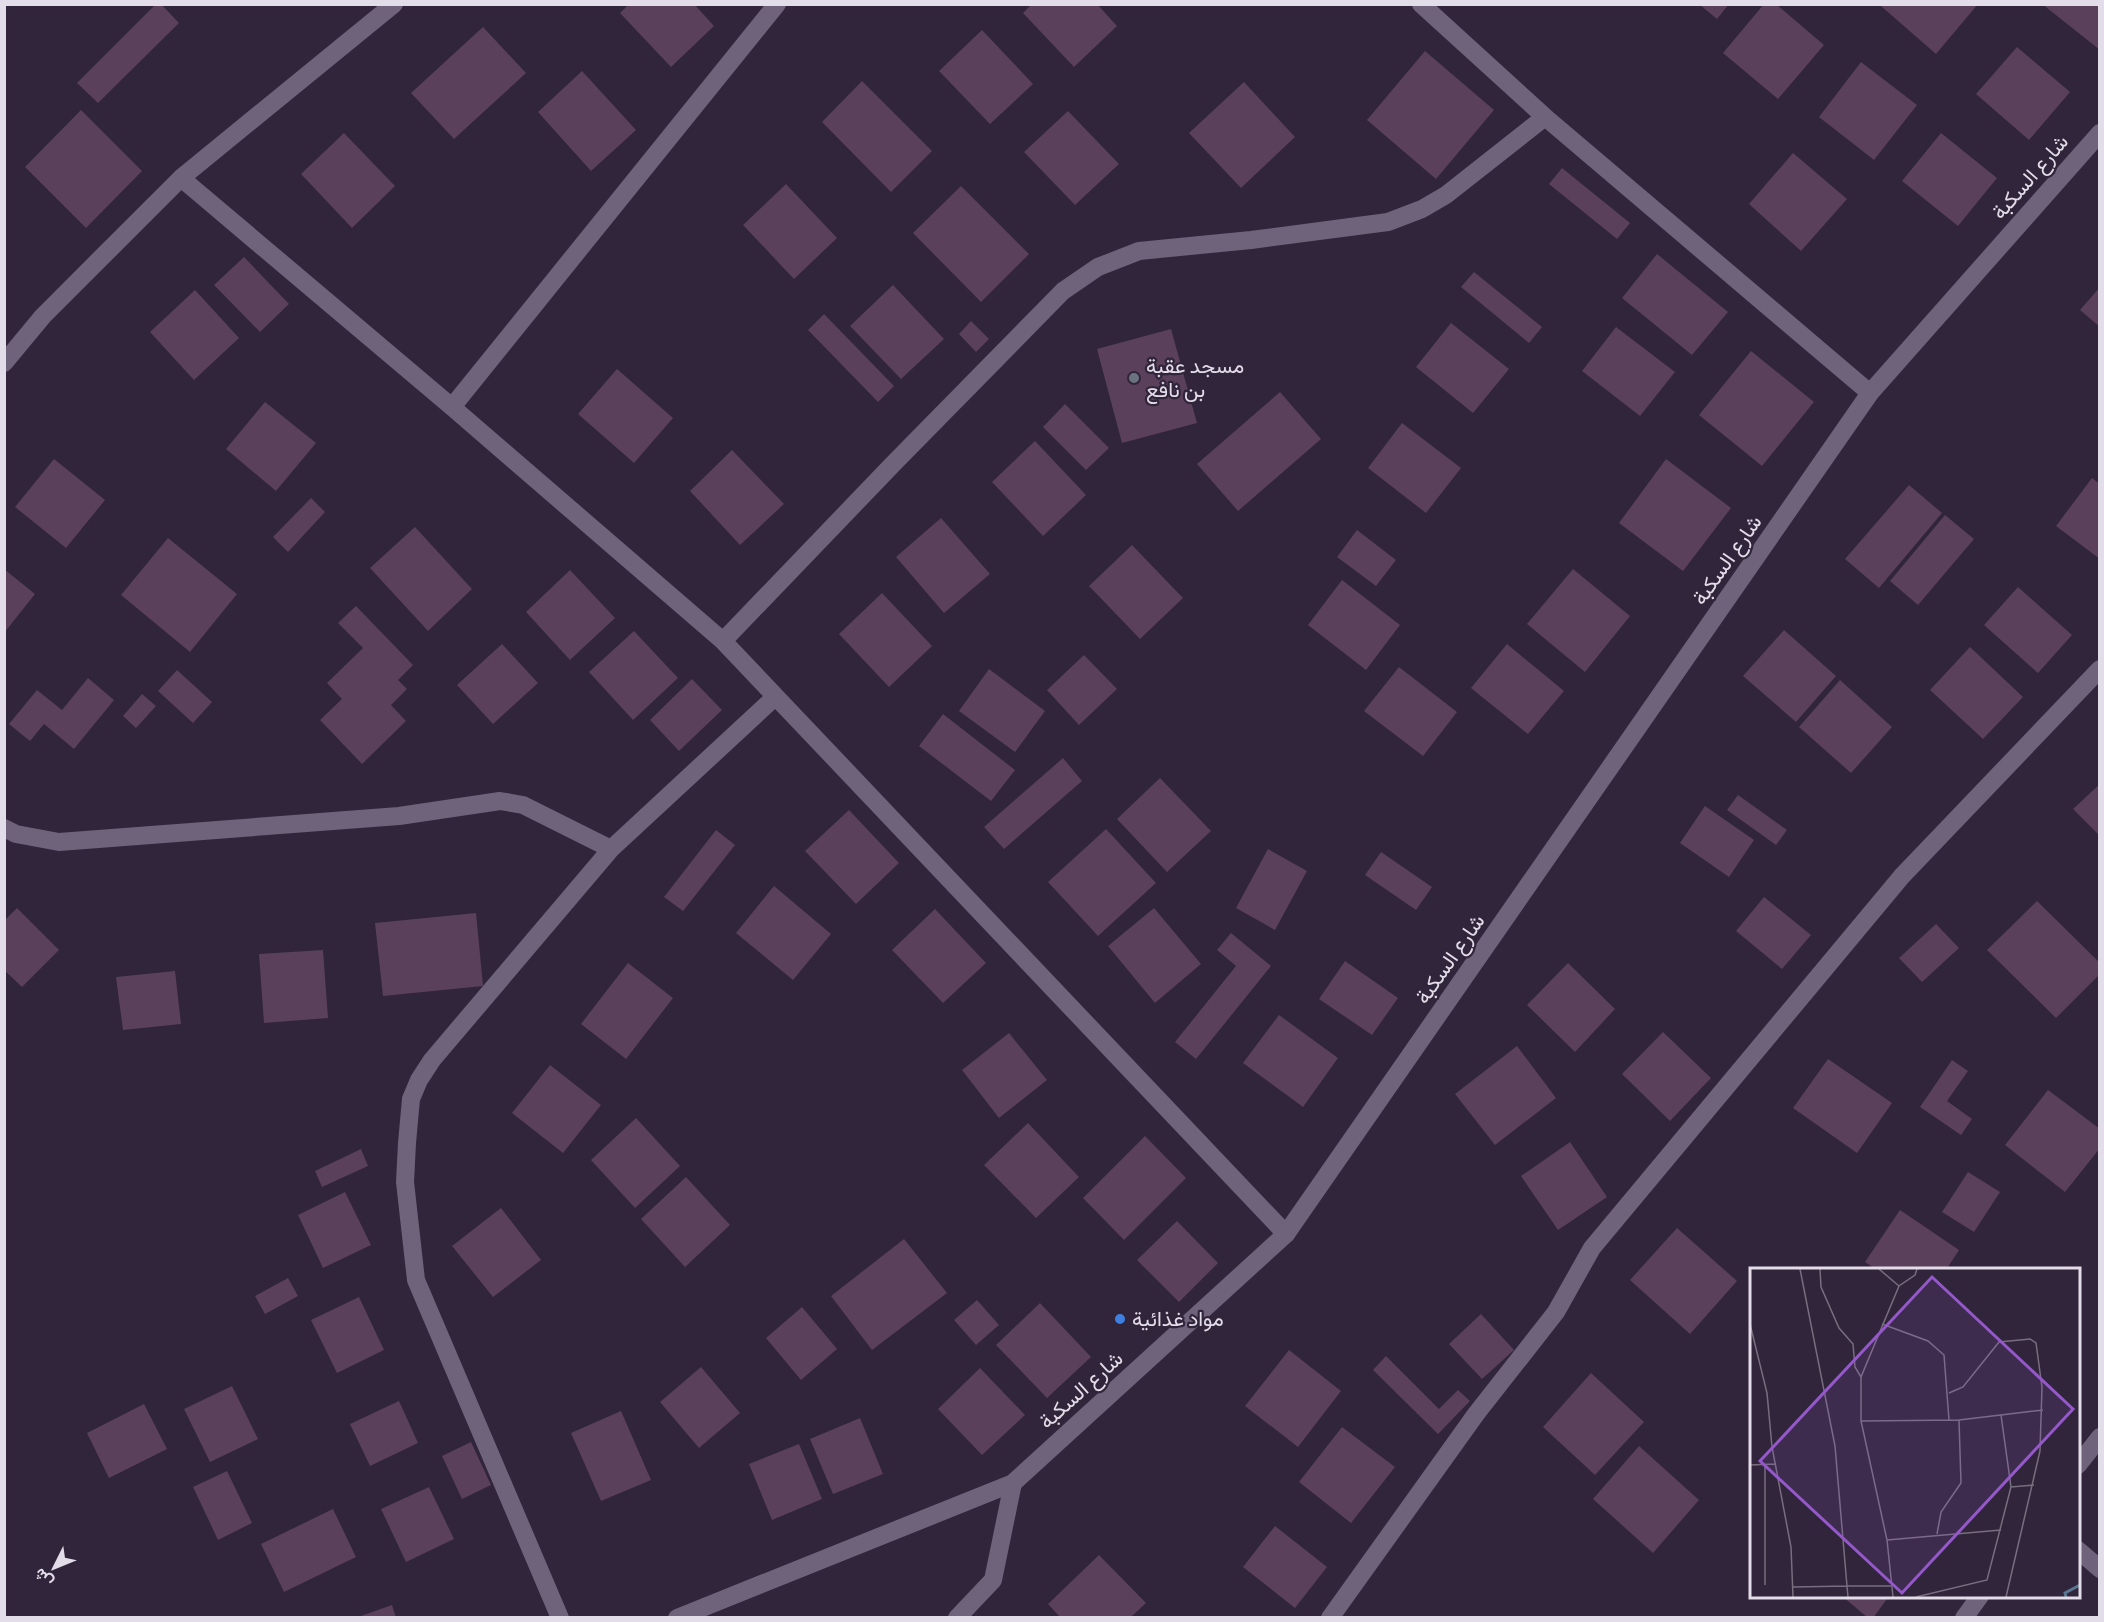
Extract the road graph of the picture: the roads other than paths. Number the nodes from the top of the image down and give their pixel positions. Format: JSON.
{"nodes":[{"id":1,"x":394,"y":4,"type":"edge"},
{"id":2,"x":777,"y":4,"type":"edge"},
{"id":3,"x":1421,"y":4,"type":"edge"},
{"id":4,"x":1545,"y":117,"type":"junction"},
{"id":5,"x":2100,"y":133,"type":"edge"},
{"id":6,"x":181,"y":178,"type":"junction"},
{"id":7,"x":4,"y":363,"type":"edge"},
{"id":8,"x":1870,"y":393,"type":"junction"},
{"id":9,"x":452,"y":406,"type":"junction"},
{"id":10,"x":723,"y":641,"type":"junction"},
{"id":11,"x":2100,"y":669,"type":"edge"},
{"id":12,"x":775,"y":697,"type":"junction"},
{"id":13,"x":4,"y":828,"type":"edge"},
{"id":14,"x":611,"y":849,"type":"junction"},
{"id":15,"x":1286,"y":1234,"type":"junction"},
{"id":16,"x":2100,"y":1437,"type":"edge"},
{"id":17,"x":2080,"y":1464,"type":"edge"},
{"id":18,"x":1013,"y":1483,"type":"junction"},
{"id":19,"x":2080,"y":1551,"type":"edge"},
{"id":20,"x":2100,"y":1569,"type":"edge"},
{"id":21,"x":1978,"y":1598,"type":"edge"},
{"id":22,"x":560,"y":1617,"type":"edge"},
{"id":23,"x":677,"y":1617,"type":"edge"},
{"id":24,"x":957,"y":1617,"type":"edge"},
{"id":25,"x":1330,"y":1617,"type":"edge"},
{"id":26,"x":1964,"y":1617,"type":"edge"}],
"edges":[{"from":1,"to":6,"type":"street"},
{"from":2,"to":9,"type":"street"},
{"from":3,"to":4,"type":"street"},
{"from":4,"to":8,"type":"street"},
{"from":4,"to":10,"type":"street"},
{"from":5,"to":8,"type":"street","name":"شارع السكبة"},
{"from":6,"to":7,"type":"street"},
{"from":6,"to":9,"type":"street"},
{"from":8,"to":15,"type":"street","name":"شارع السكبة"},
{"from":9,"to":10,"type":"street"},
{"from":10,"to":12,"type":"street"},
{"from":11,"to":25,"type":"street"},
{"from":12,"to":14,"type":"street"},
{"from":12,"to":15,"type":"street"},
{"from":13,"to":14,"type":"street"},
{"from":14,"to":22,"type":"street"},
{"from":15,"to":18,"type":"street","name":"شارع السكبة"},
{"from":16,"to":17,"type":"street"},
{"from":18,"to":23,"type":"street","name":"شارع السكبة"},
{"from":18,"to":24,"type":"street"},
{"from":19,"to":20,"type":"street"},
{"from":21,"to":26,"type":"street"}]}
